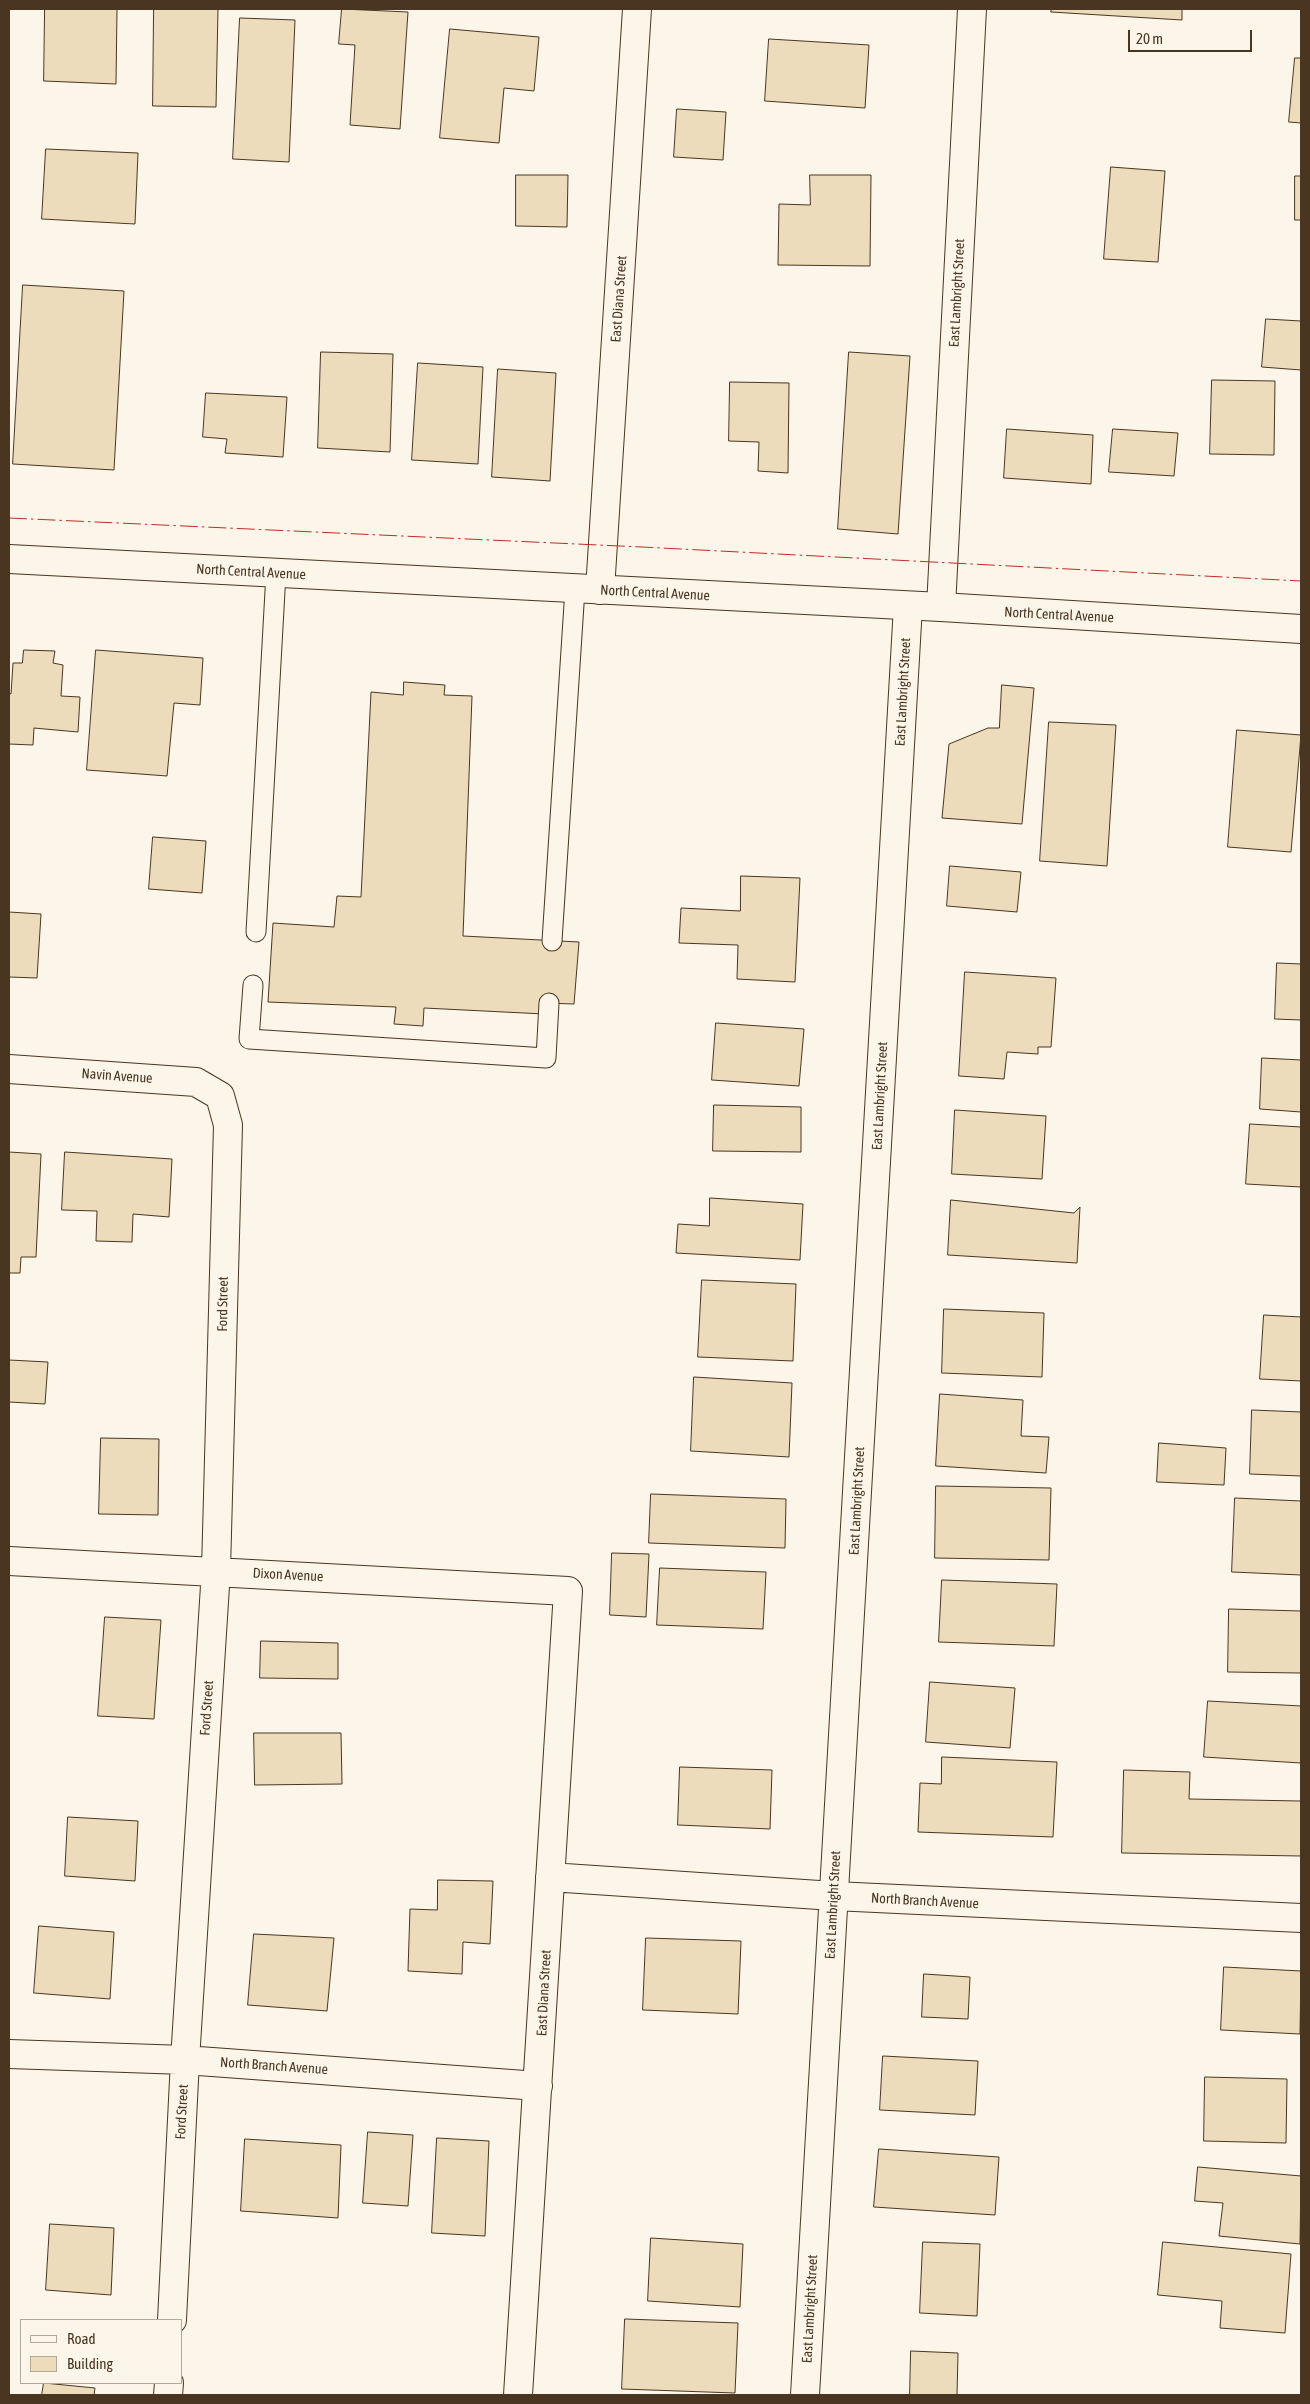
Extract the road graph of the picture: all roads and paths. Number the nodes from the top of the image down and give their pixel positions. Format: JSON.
{"nodes":[{"id":1,"x":637,"y":9,"type":"edge"},
{"id":2,"x":972,"y":9,"type":"edge"},
{"id":3,"x":9,"y":559,"type":"edge"},
{"id":4,"x":276,"y":573,"type":"junction"},
{"id":5,"x":588,"y":590,"type":"junction"},
{"id":6,"x":908,"y":606,"type":"junction"},
{"id":7,"x":941,"y":608,"type":"junction"},
{"id":8,"x":1301,"y":629,"type":"edge"},
{"id":9,"x":256,"y":932,"type":"dead end"},
{"id":10,"x":552,"y":941,"type":"dead end"},
{"id":11,"x":253,"y":985,"type":"dead end"},
{"id":12,"x":549,"y":1003,"type":"dead end"},
{"id":13,"x":9,"y":1069,"type":"edge"},
{"id":14,"x":220,"y":1096,"type":"joint"},
{"id":15,"x":9,"y":1561,"type":"edge"},
{"id":16,"x":216,"y":1570,"type":"junction"},
{"id":17,"x":568,"y":1591,"type":"joint"},
{"id":18,"x":550,"y":1877,"type":"junction"},
{"id":19,"x":834,"y":1896,"type":"junction"},
{"id":20,"x":1301,"y":1918,"type":"edge"},
{"id":21,"x":9,"y":2054,"type":"edge"},
{"id":22,"x":185,"y":2060,"type":"junction"},
{"id":23,"x":538,"y":2086,"type":"junction"},
{"id":24,"x":172,"y":2319,"type":"edge"},
{"id":25,"x":518,"y":2395,"type":"edge"},
{"id":26,"x":805,"y":2395,"type":"edge"}],
"edges":[{"from":1,"to":5,"type":"street","name":"East Diana Street"},
{"from":2,"to":7,"type":"street","name":"East Lambright Street"},
{"from":3,"to":4,"type":"street","name":"North Central Avenue"},
{"from":4,"to":5,"type":"street","name":"North Central Avenue"},
{"from":4,"to":9,"type":"lane"},
{"from":5,"to":6,"type":"street","name":"North Central Avenue"},
{"from":5,"to":10,"type":"lane"},
{"from":6,"to":7,"type":"street","name":"North Central Avenue"},
{"from":6,"to":19,"type":"street","name":"East Lambright Street"},
{"from":7,"to":8,"type":"street","name":"North Central Avenue"},
{"from":11,"to":12,"type":"lane"},
{"from":13,"to":14,"type":"street","name":"Navin Avenue"},
{"from":14,"to":16,"type":"street","name":"Ford Street"},
{"from":15,"to":16,"type":"street","name":"Dixon Avenue"},
{"from":16,"to":17,"type":"street","name":"Dixon Avenue"},
{"from":16,"to":22,"type":"street","name":"Ford Street"},
{"from":17,"to":18,"type":"street","name":"East Diana Street"},
{"from":18,"to":19,"type":"street","name":"North Branch Avenue"},
{"from":18,"to":23,"type":"street","name":"East Diana Street"},
{"from":19,"to":20,"type":"street","name":"North Branch Avenue"},
{"from":19,"to":26,"type":"street","name":"East Lambright Street"},
{"from":21,"to":22,"type":"street","name":"North Branch Avenue"},
{"from":22,"to":23,"type":"street","name":"North Branch Avenue"},
{"from":22,"to":24,"type":"street","name":"Ford Street"},
{"from":23,"to":25,"type":"street","name":"East Diana Street"}]}
